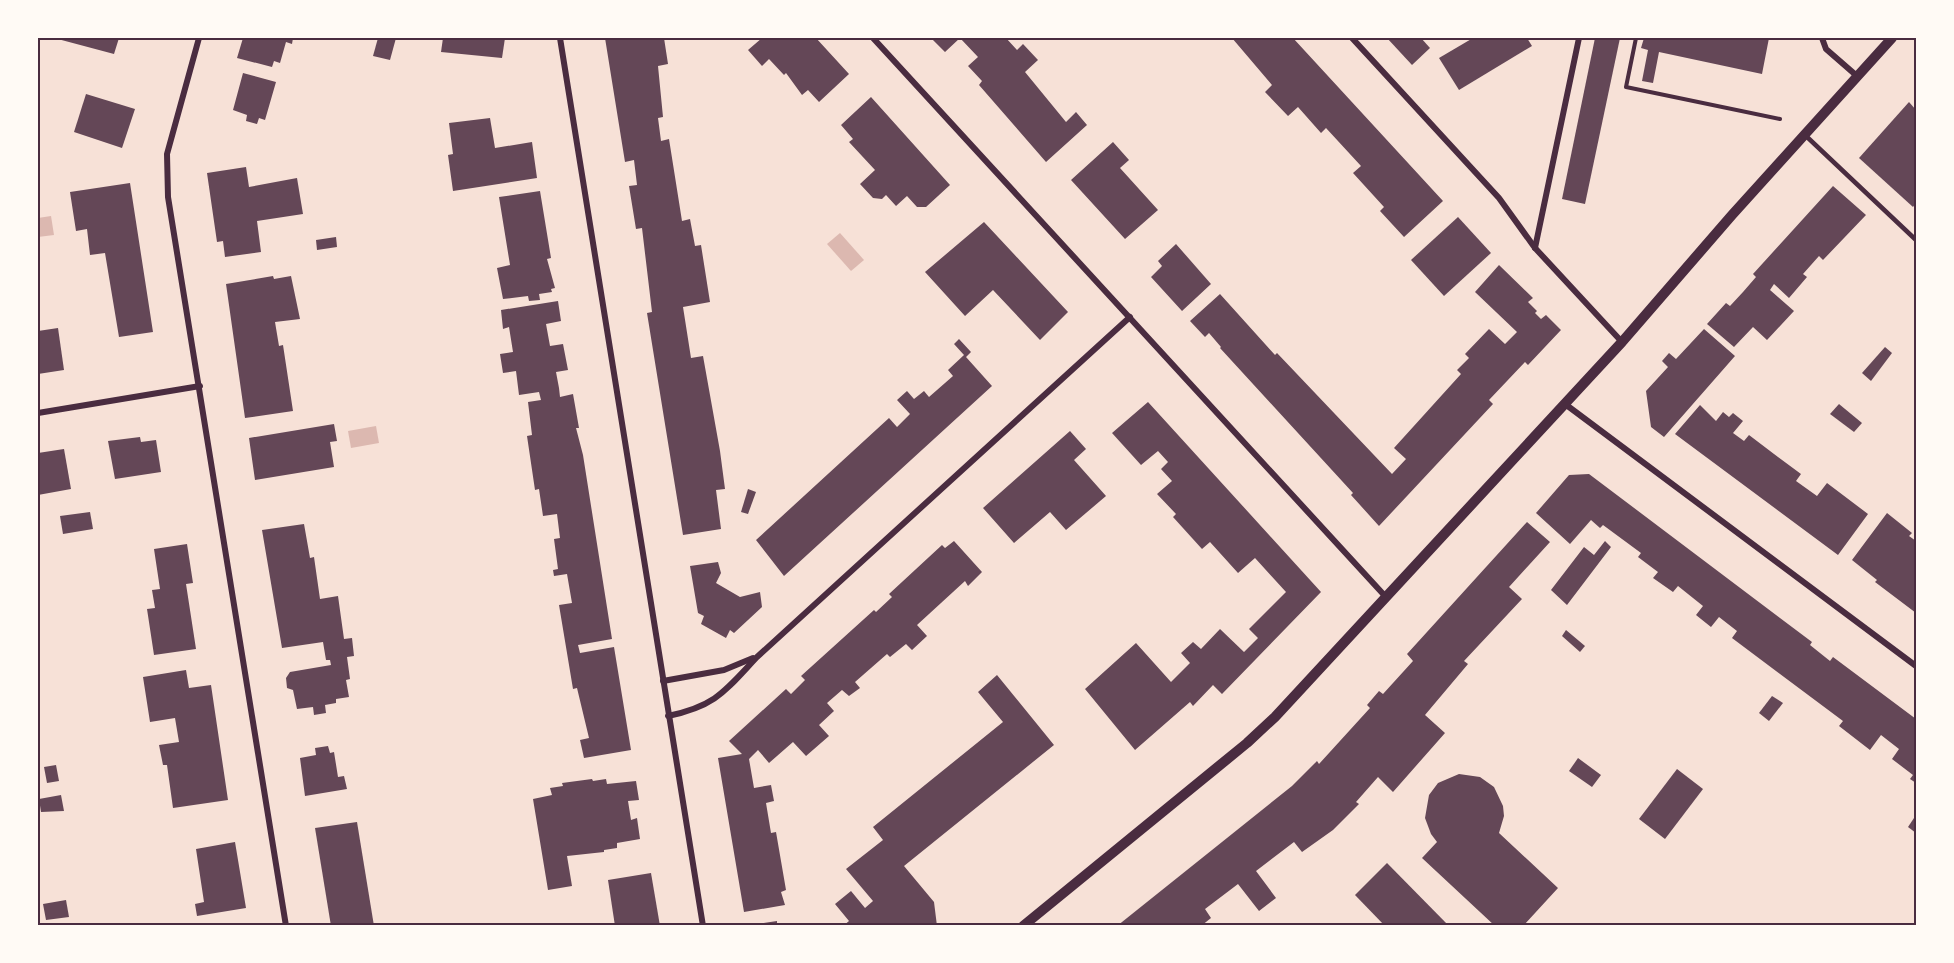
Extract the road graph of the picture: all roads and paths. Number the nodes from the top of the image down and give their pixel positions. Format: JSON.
{"nodes":[{"id":1,"x":199,"y":38,"type":"edge"},
{"id":2,"x":560,"y":38,"type":"edge"},
{"id":3,"x":873,"y":38,"type":"edge"},
{"id":4,"x":1352,"y":38,"type":"edge"},
{"id":5,"x":1579,"y":38,"type":"edge"},
{"id":6,"x":1636,"y":38,"type":"edge"},
{"id":7,"x":1821,"y":38,"type":"edge"},
{"id":8,"x":1892,"y":38,"type":"edge"},
{"id":9,"x":1857,"y":76,"type":"junction"},
{"id":10,"x":1780,"y":119,"type":"dead end"},
{"id":11,"x":1804,"y":134,"type":"junction"},
{"id":12,"x":1917,"y":240,"type":"edge"},
{"id":13,"x":1535,"y":248,"type":"junction"},
{"id":14,"x":1130,"y":317,"type":"junction"},
{"id":15,"x":1622,"y":342,"type":"junction"},
{"id":16,"x":200,"y":386,"type":"junction"},
{"id":17,"x":1565,"y":404,"type":"junction"},
{"id":18,"x":38,"y":413,"type":"edge"},
{"id":19,"x":1385,"y":596,"type":"junction"},
{"id":20,"x":757,"y":657,"type":"junction"},
{"id":21,"x":1917,"y":666,"type":"edge"},
{"id":22,"x":663,"y":681,"type":"junction"},
{"id":23,"x":668,"y":716,"type":"junction"},
{"id":24,"x":286,"y":926,"type":"edge"},
{"id":25,"x":703,"y":926,"type":"edge"},
{"id":26,"x":1023,"y":926,"type":"edge"}],
"edges":[{"from":1,"to":16,"type":"street"},
{"from":2,"to":22,"type":"street"},
{"from":3,"to":14,"type":"street"},
{"from":4,"to":13,"type":"street"},
{"from":5,"to":13,"type":"street"},
{"from":6,"to":10,"type":"path"},
{"from":7,"to":9,"type":"street"},
{"from":8,"to":9,"type":"street"},
{"from":9,"to":11,"type":"street"},
{"from":11,"to":12,"type":"lane"},
{"from":11,"to":15,"type":"street"},
{"from":13,"to":15,"type":"street"},
{"from":14,"to":19,"type":"street"},
{"from":14,"to":20,"type":"street"},
{"from":15,"to":17,"type":"street"},
{"from":16,"to":18,"type":"street"},
{"from":16,"to":24,"type":"street"},
{"from":17,"to":19,"type":"street"},
{"from":17,"to":21,"type":"street"},
{"from":19,"to":26,"type":"street"},
{"from":20,"to":22,"type":"street"},
{"from":20,"to":23,"type":"street"},
{"from":22,"to":23,"type":"street"},
{"from":23,"to":25,"type":"street"}]}
